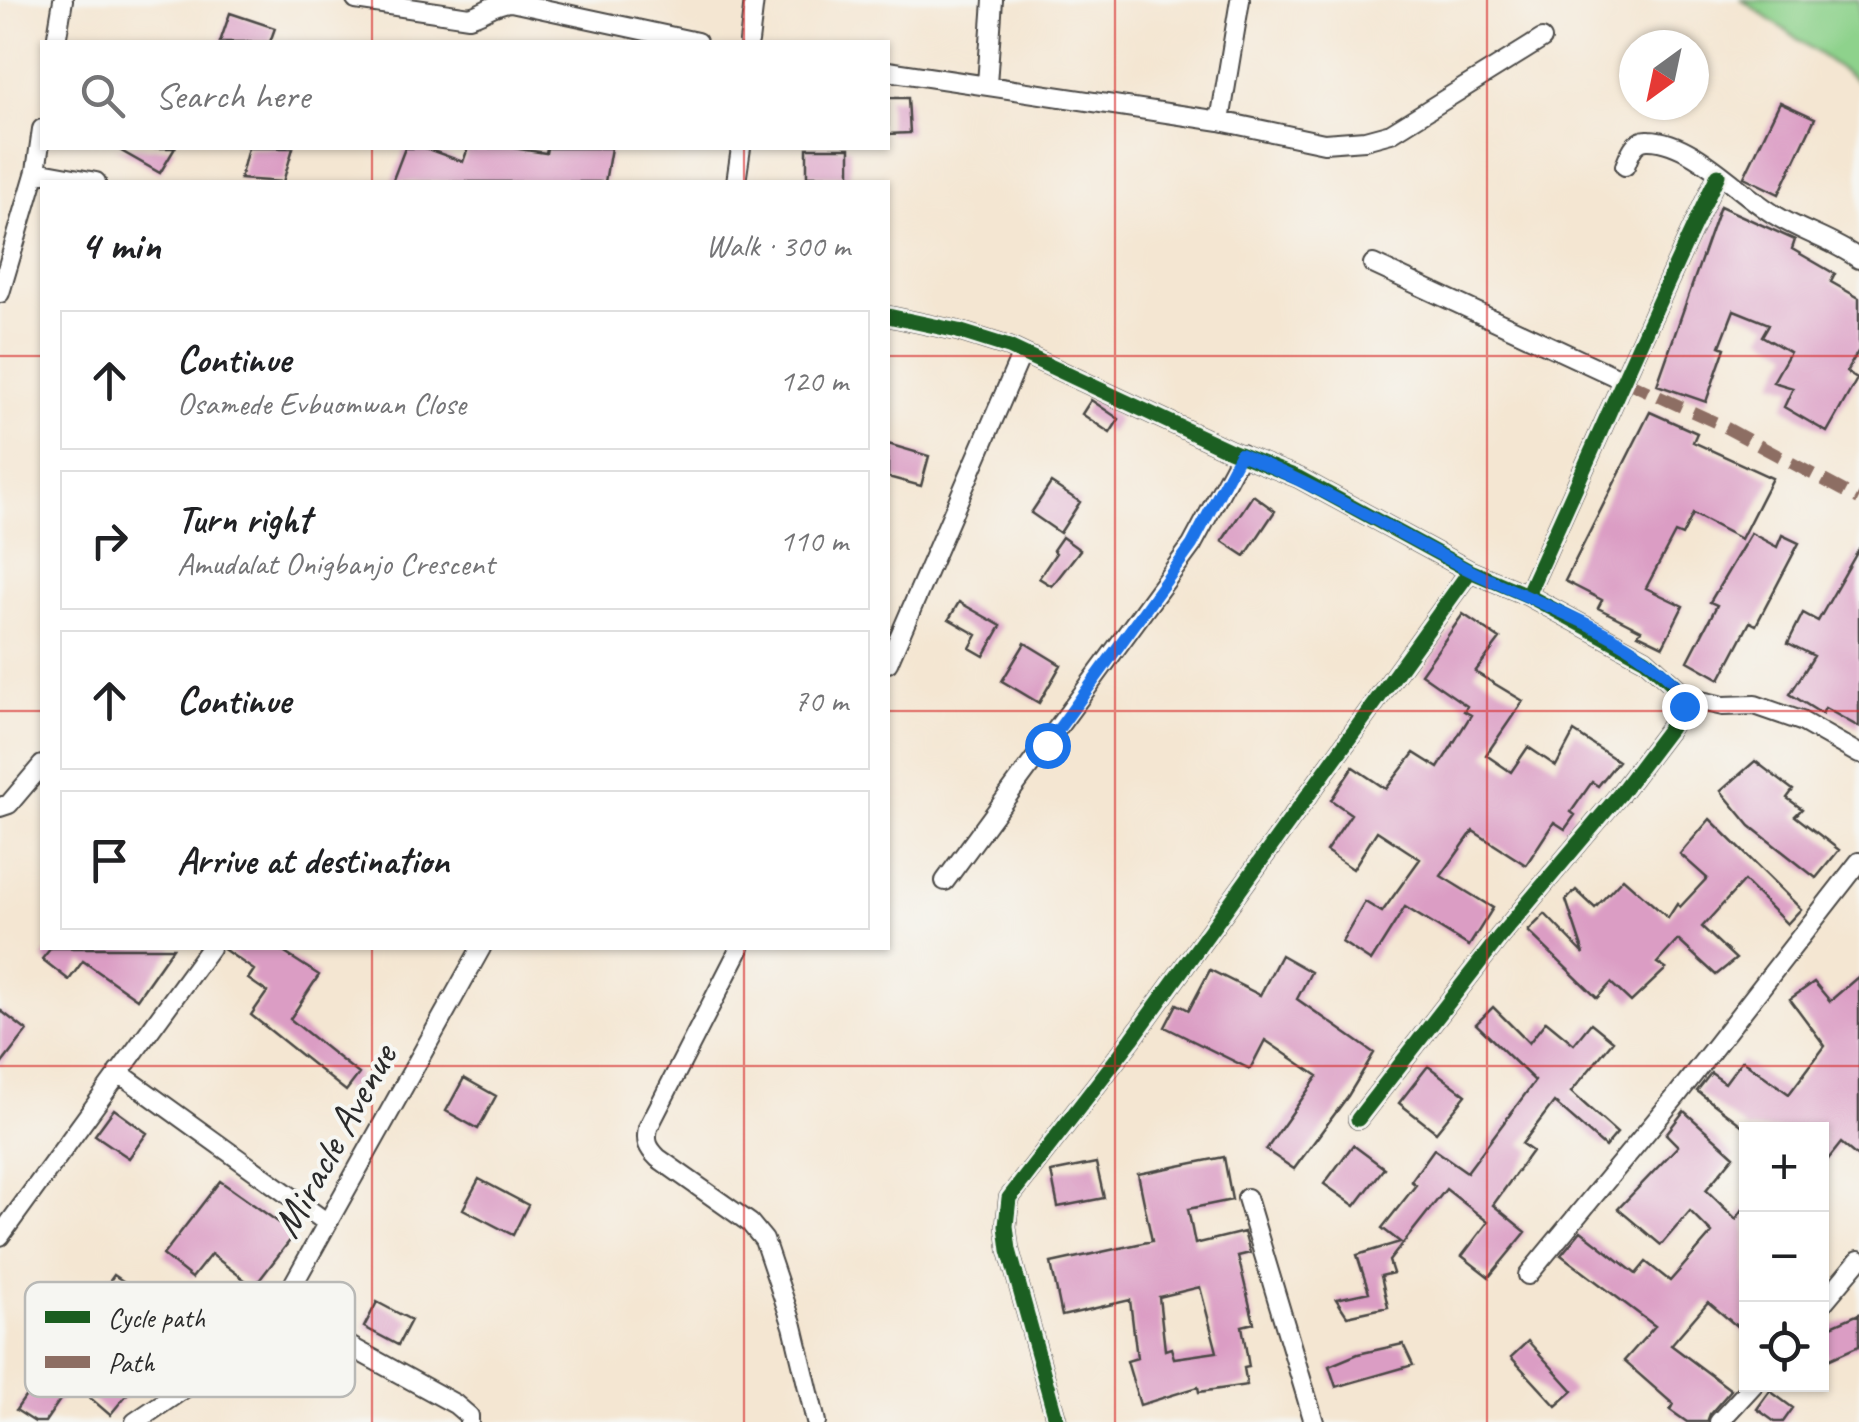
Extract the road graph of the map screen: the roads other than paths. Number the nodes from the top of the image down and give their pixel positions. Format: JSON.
{"nodes":[{"id":1,"x":63,"y":0,"type":"edge"},
{"id":2,"x":356,"y":0,"type":"edge"},
{"id":3,"x":754,"y":0,"type":"edge"},
{"id":4,"x":993,"y":0,"type":"edge"},
{"id":5,"x":1240,"y":0,"type":"edge"},
{"id":6,"x":1542,"y":38,"type":"dead end"},
{"id":7,"x":56,"y":40,"type":"edge"},
{"id":8,"x":688,"y":40,"type":"edge"},
{"id":9,"x":749,"y":40,"type":"edge"},
{"id":10,"x":890,"y":71,"type":"edge"},
{"id":11,"x":987,"y":84,"type":"junction"},
{"id":12,"x":1220,"y":121,"type":"junction"},
{"id":13,"x":40,"y":144,"type":"edge"},
{"id":14,"x":741,"y":150,"type":"edge"},
{"id":15,"x":1624,"y":166,"type":"dead end"},
{"id":16,"x":36,"y":171,"type":"junction"},
{"id":17,"x":1718,"y":175,"type":"junction"},
{"id":18,"x":85,"y":180,"type":"edge"},
{"id":19,"x":736,"y":180,"type":"edge"},
{"id":20,"x":1859,"y":258,"type":"edge"},
{"id":21,"x":1374,"y":264,"type":"dead end"},
{"id":22,"x":0,"y":292,"type":"edge"},
{"id":23,"x":890,"y":316,"type":"edge"},
{"id":24,"x":1022,"y":353,"type":"junction"},
{"id":25,"x":1624,"y":381,"type":"junction"},
{"id":26,"x":1240,"y":454,"type":"junction"},
{"id":27,"x":1470,"y":570,"type":"junction"},
{"id":28,"x":1527,"y":595,"type":"junction"},
{"id":29,"x":890,"y":658,"type":"edge"},
{"id":30,"x":1688,"y":698,"type":"junction"},
{"id":31,"x":1859,"y":754,"type":"edge"},
{"id":32,"x":40,"y":767,"type":"edge"},
{"id":33,"x":0,"y":808,"type":"edge"},
{"id":34,"x":1859,"y":862,"type":"edge"},
{"id":35,"x":945,"y":882,"type":"dead end"},
{"id":36,"x":209,"y":950,"type":"edge"},
{"id":37,"x":480,"y":950,"type":"edge"},
{"id":38,"x":739,"y":950,"type":"edge"},
{"id":39,"x":118,"y":1072,"type":"junction"},
{"id":40,"x":1358,"y":1119,"type":"dead end"},
{"id":41,"x":1247,"y":1198,"type":"dead end"},
{"id":42,"x":326,"y":1222,"type":"junction"},
{"id":43,"x":0,"y":1236,"type":"edge"},
{"id":44,"x":1859,"y":1260,"type":"edge"},
{"id":45,"x":1528,"y":1276,"type":"dead end"},
{"id":46,"x":294,"y":1282,"type":"edge"},
{"id":47,"x":1824,"y":1302,"type":"edge"},
{"id":48,"x":355,"y":1349,"type":"edge"},
{"id":49,"x":1747,"y":1392,"type":"edge"},
{"id":50,"x":172,"y":1397,"type":"edge"},
{"id":51,"x":135,"y":1422,"type":"edge"},
{"id":52,"x":469,"y":1422,"type":"edge"},
{"id":53,"x":816,"y":1422,"type":"edge"},
{"id":54,"x":1057,"y":1422,"type":"edge"},
{"id":55,"x":1314,"y":1422,"type":"edge"},
{"id":56,"x":1719,"y":1422,"type":"edge"}],
"edges":[{"from":1,"to":7,"type":"street"},
{"from":2,"to":8,"type":"street"},
{"from":3,"to":9,"type":"street"},
{"from":4,"to":11,"type":"street"},
{"from":5,"to":12,"type":"street"},
{"from":6,"to":12,"type":"street"},
{"from":10,"to":11,"type":"street"},
{"from":11,"to":12,"type":"street"},
{"from":13,"to":16,"type":"street"},
{"from":14,"to":19,"type":"street"},
{"from":15,"to":17,"type":"street"},
{"from":16,"to":18,"type":"street"},
{"from":16,"to":22,"type":"street"},
{"from":17,"to":20,"type":"street"},
{"from":17,"to":25,"type":"street"},
{"from":21,"to":25,"type":"street"},
{"from":23,"to":24,"type":"street"},
{"from":24,"to":26,"type":"street"},
{"from":24,"to":29,"type":"street"},
{"from":25,"to":28,"type":"street"},
{"from":26,"to":27,"type":"street"},
{"from":26,"to":35,"type":"street"},
{"from":27,"to":28,"type":"street"},
{"from":27,"to":54,"type":"street"},
{"from":28,"to":30,"type":"street"},
{"from":30,"to":31,"type":"street"},
{"from":30,"to":40,"type":"street"},
{"from":32,"to":33,"type":"street"},
{"from":34,"to":45,"type":"street"},
{"from":36,"to":39,"type":"street"},
{"from":37,"to":42,"type":"street","name":"Miracle Avenue"},
{"from":38,"to":53,"type":"street"},
{"from":39,"to":42,"type":"street"},
{"from":39,"to":43,"type":"street"},
{"from":41,"to":55,"type":"street"},
{"from":42,"to":46,"type":"street","name":"Miracle Avenue"},
{"from":44,"to":47,"type":"street"},
{"from":48,"to":52,"type":"street"},
{"from":49,"to":56,"type":"street"},
{"from":50,"to":51,"type":"street","name":"Miracle Avenue"}]}
